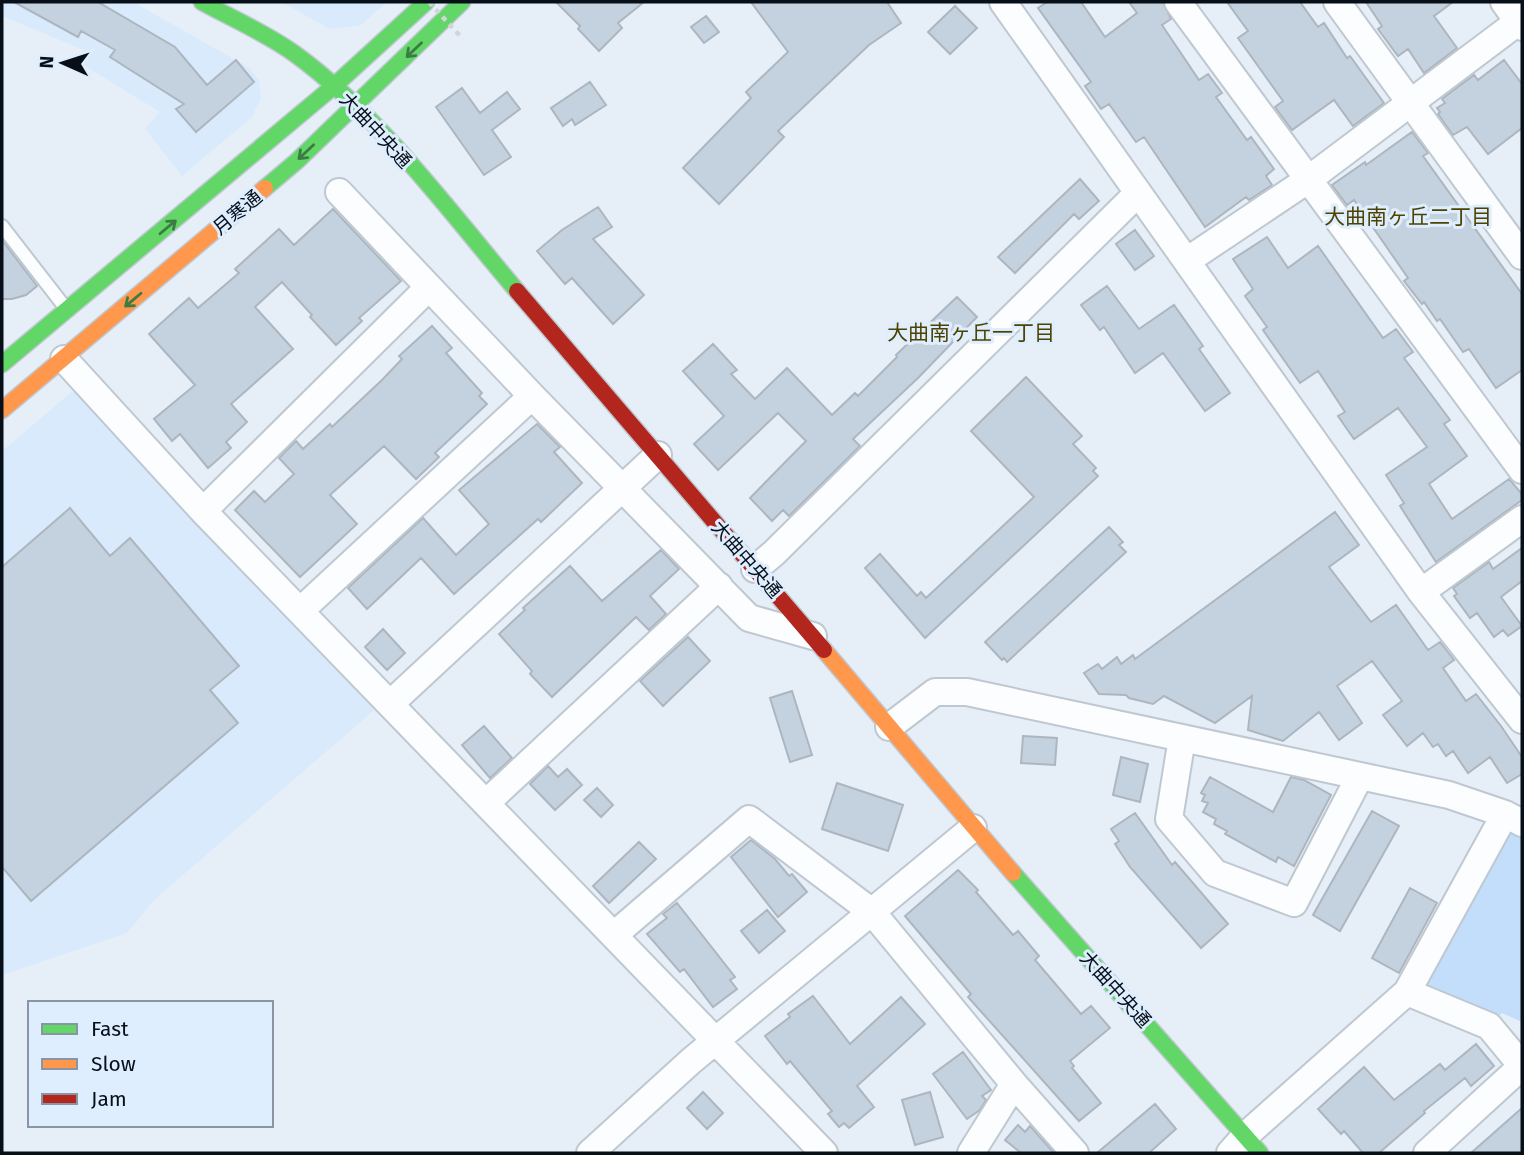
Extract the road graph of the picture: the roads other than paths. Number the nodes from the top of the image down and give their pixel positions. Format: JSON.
{"nodes":[{"id":1,"x":202,"y":2,"type":"edge"},
{"id":2,"x":428,"y":2,"type":"edge"},
{"id":3,"x":462,"y":2,"type":"edge"},
{"id":4,"x":1005,"y":2,"type":"edge"},
{"id":5,"x":1178,"y":2,"type":"edge"},
{"id":6,"x":1337,"y":2,"type":"edge"},
{"id":7,"x":1517,"y":17,"type":"edge"},
{"id":8,"x":334,"y":86,"type":"junction"},
{"id":9,"x":1409,"y":103,"type":"junction"},
{"id":10,"x":356,"y":106,"type":"junction"},
{"id":11,"x":1309,"y":179,"type":"junction"},
{"id":12,"x":339,"y":192,"type":"dead end"},
{"id":13,"x":1137,"y":194,"type":"junction"},
{"id":14,"x":2,"y":226,"type":"edge"},
{"id":15,"x":1522,"y":256,"type":"edge"},
{"id":16,"x":1188,"y":260,"type":"junction"},
{"id":17,"x":428,"y":288,"type":"junction"},
{"id":18,"x":67,"y":309,"type":"junction"},
{"id":19,"x":64,"y":359,"type":"junction"},
{"id":20,"x":2,"y":364,"type":"edge"},
{"id":21,"x":532,"y":396,"type":"junction"},
{"id":22,"x":2,"y":410,"type":"edge"},
{"id":23,"x":658,"y":455,"type":"junction"},
{"id":24,"x":1522,"y":470,"type":"edge"},
{"id":25,"x":623,"y":489,"type":"junction"},
{"id":26,"x":202,"y":511,"type":"junction"},
{"id":27,"x":1522,"y":519,"type":"edge"},
{"id":28,"x":755,"y":569,"type":"junction"},
{"id":29,"x":719,"y":586,"type":"junction"},
{"id":30,"x":1421,"y":592,"type":"junction"},
{"id":31,"x":300,"y":611,"type":"junction"},
{"id":32,"x":813,"y":636,"type":"junction"},
{"id":33,"x":390,"y":704,"type":"junction"},
{"id":34,"x":1522,"y":720,"type":"edge"},
{"id":35,"x":889,"y":727,"type":"junction"},
{"id":36,"x":1182,"y":738,"type":"junction"},
{"id":37,"x":1360,"y":776,"type":"junction"},
{"id":38,"x":486,"y":803,"type":"junction"},
{"id":39,"x":1513,"y":818,"type":"edge"},
{"id":40,"x":973,"y":828,"type":"junction"},
{"id":41,"x":872,"y":912,"type":"junction"},
{"id":42,"x":614,"y":935,"type":"junction"},
{"id":43,"x":1408,"y":992,"type":"junction"},
{"id":44,"x":716,"y":1040,"type":"junction"},
{"id":45,"x":1014,"y":1084,"type":"junction"},
{"id":46,"x":618,"y":1144,"type":"edge"},
{"id":47,"x":1246,"y":1147,"type":"edge"},
{"id":48,"x":590,"y":1153,"type":"edge"},
{"id":49,"x":824,"y":1153,"type":"edge"},
{"id":50,"x":971,"y":1153,"type":"edge"},
{"id":51,"x":1075,"y":1153,"type":"edge"},
{"id":52,"x":1427,"y":1153,"type":"edge"}],
"edges":[{"from":1,"to":8,"type":"main road","name":"大曲中央通"},
{"from":2,"to":8,"type":"main road","name":"月寒通"},
{"from":3,"to":10,"type":"main road","name":"月寒通","one_way":true},
{"from":4,"to":13,"type":"street"},
{"from":5,"to":11,"type":"street"},
{"from":6,"to":9,"type":"street"},
{"from":7,"to":9,"type":"street"},
{"from":8,"to":10,"type":"main road","name":"大曲中央通"},
{"from":18,"to":8,"type":"main road","name":"月寒通","one_way":true},
{"from":9,"to":11,"type":"street"},
{"from":9,"to":15,"type":"street"},
{"from":10,"to":19,"type":"main road","name":"月寒通","one_way":true},
{"from":10,"to":23,"type":"main road","name":"大曲中央通"},
{"from":11,"to":16,"type":"street"},
{"from":11,"to":24,"type":"street"},
{"from":12,"to":17,"type":"street"},
{"from":13,"to":16,"type":"street"},
{"from":13,"to":28,"type":"street"},
{"from":14,"to":18,"type":"lane"},
{"from":16,"to":30,"type":"street"},
{"from":17,"to":21,"type":"street"},
{"from":17,"to":26,"type":"street"},
{"from":18,"to":20,"type":"main road","name":"月寒通"},
{"from":19,"to":22,"type":"main road","name":"月寒通"},
{"from":19,"to":26,"type":"street"},
{"from":21,"to":25,"type":"street"},
{"from":21,"to":31,"type":"street"},
{"from":23,"to":25,"type":"street"},
{"from":23,"to":28,"type":"main road","name":"大曲中央通"},
{"from":25,"to":29,"type":"street"},
{"from":25,"to":33,"type":"street"},
{"from":26,"to":31,"type":"street"},
{"from":27,"to":30,"type":"street"},
{"from":28,"to":32,"type":"main road","name":"大曲中央通"},
{"from":29,"to":32,"type":"street"},
{"from":29,"to":38,"type":"street"},
{"from":30,"to":34,"type":"street"},
{"from":31,"to":33,"type":"street"},
{"from":32,"to":35,"type":"main road","name":"大曲中央通"},
{"from":33,"to":38,"type":"street"},
{"from":35,"to":36,"type":"street"},
{"from":35,"to":40,"type":"main road","name":"大曲中央通"},
{"from":36,"to":37,"type":"street"},
{"from":36,"to":37,"type":"street"},
{"from":37,"to":39,"type":"street"},
{"from":38,"to":42,"type":"street"},
{"from":39,"to":43,"type":"street"},
{"from":40,"to":41,"type":"street"},
{"from":40,"to":47,"type":"main road","name":"大曲中央通"},
{"from":41,"to":42,"type":"street"},
{"from":41,"to":44,"type":"street"},
{"from":41,"to":45,"type":"street"},
{"from":42,"to":44,"type":"street"},
{"from":43,"to":47,"type":"street"},
{"from":43,"to":52,"type":"street"},
{"from":44,"to":46,"type":"street"},
{"from":44,"to":49,"type":"street"},
{"from":45,"to":50,"type":"street"},
{"from":45,"to":51,"type":"street"},
{"from":46,"to":48,"type":"street"}]}
